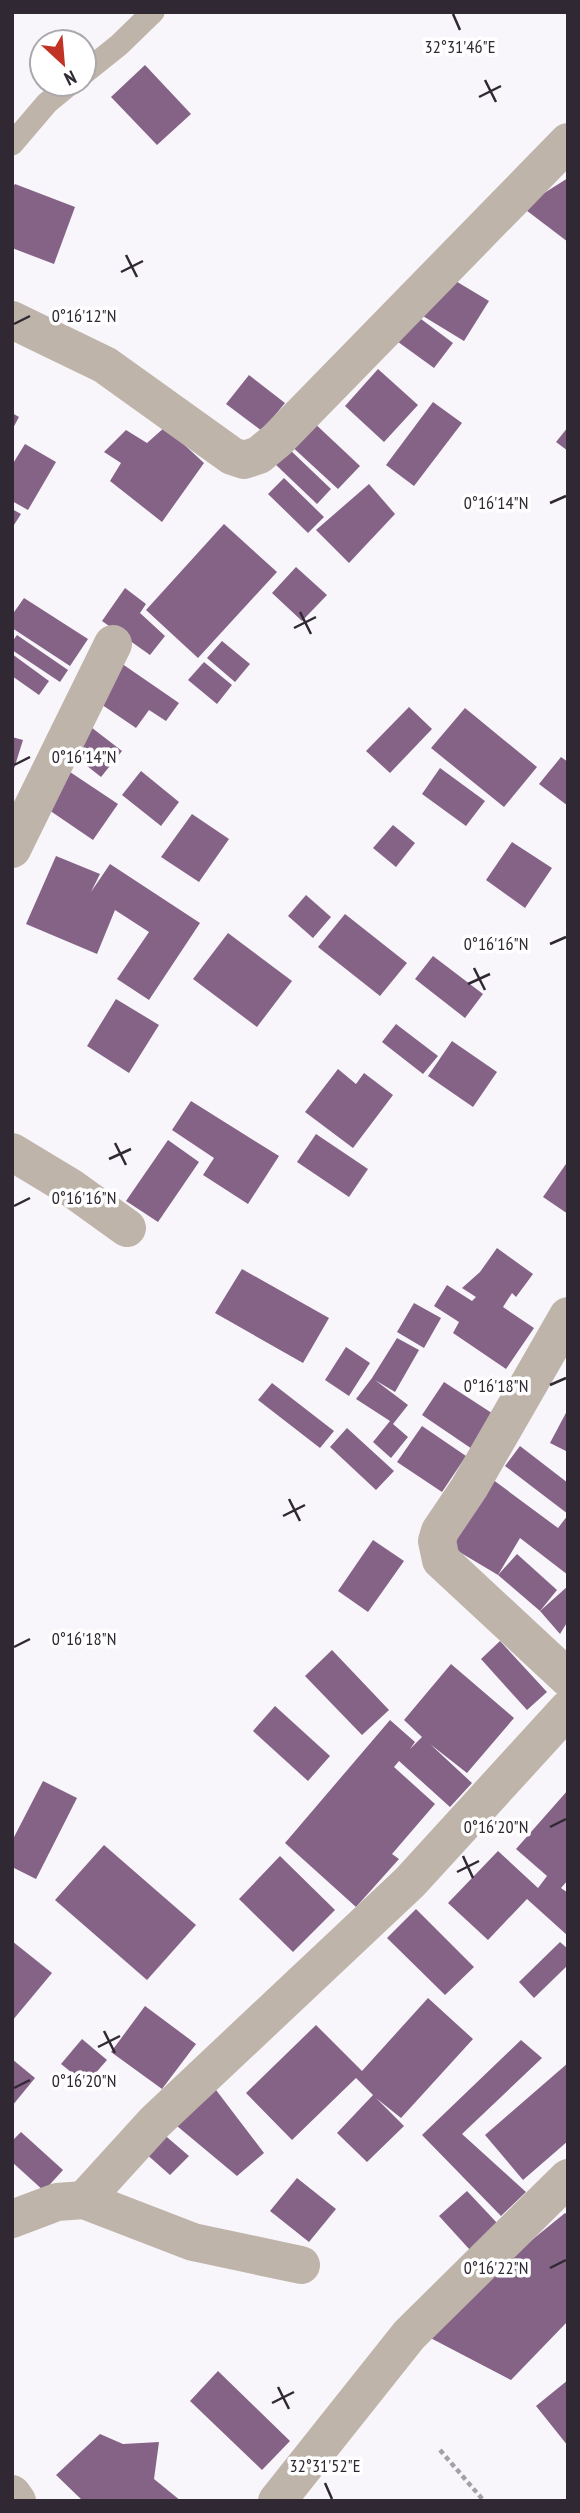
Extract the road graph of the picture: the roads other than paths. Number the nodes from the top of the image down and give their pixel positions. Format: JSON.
{"nodes":[{"id":1,"x":153,"y":12,"type":"edge"},
{"id":2,"x":98,"y":62,"type":"edge"},
{"id":3,"x":53,"y":98,"type":"edge"},
{"id":4,"x":568,"y":142,"type":"edge"},
{"id":5,"x":12,"y":144,"type":"edge"},
{"id":6,"x":12,"y":320,"type":"edge"},
{"id":7,"x":113,"y":644,"type":"dead end"},
{"id":8,"x":15,"y":836,"type":"edge"},
{"id":9,"x":12,"y":1152,"type":"edge"},
{"id":10,"x":127,"y":1228,"type":"dead end"},
{"id":11,"x":568,"y":1316,"type":"edge"},
{"id":12,"x":568,"y":1678,"type":"edge"},
{"id":13,"x":568,"y":1709,"type":"edge"},
{"id":14,"x":568,"y":2178,"type":"edge"},
{"id":15,"x":84,"y":2200,"type":"junction"},
{"id":16,"x":12,"y":2219,"type":"edge"},
{"id":17,"x":301,"y":2264,"type":"dead end"},
{"id":18,"x":12,"y":2494,"type":"edge"},
{"id":19,"x":17,"y":2501,"type":"edge"},
{"id":20,"x":277,"y":2501,"type":"edge"}],
"edges":[{"from":1,"to":2,"type":"lane"},
{"from":3,"to":5,"type":"lane"},
{"from":4,"to":6,"type":"street"},
{"from":7,"to":8,"type":"street"},
{"from":9,"to":10,"type":"street"},
{"from":11,"to":12,"type":"street"},
{"from":13,"to":15,"type":"street"},
{"from":14,"to":20,"type":"street"},
{"from":15,"to":16,"type":"street"},
{"from":15,"to":17,"type":"street"},
{"from":18,"to":19,"type":"street"}]}
